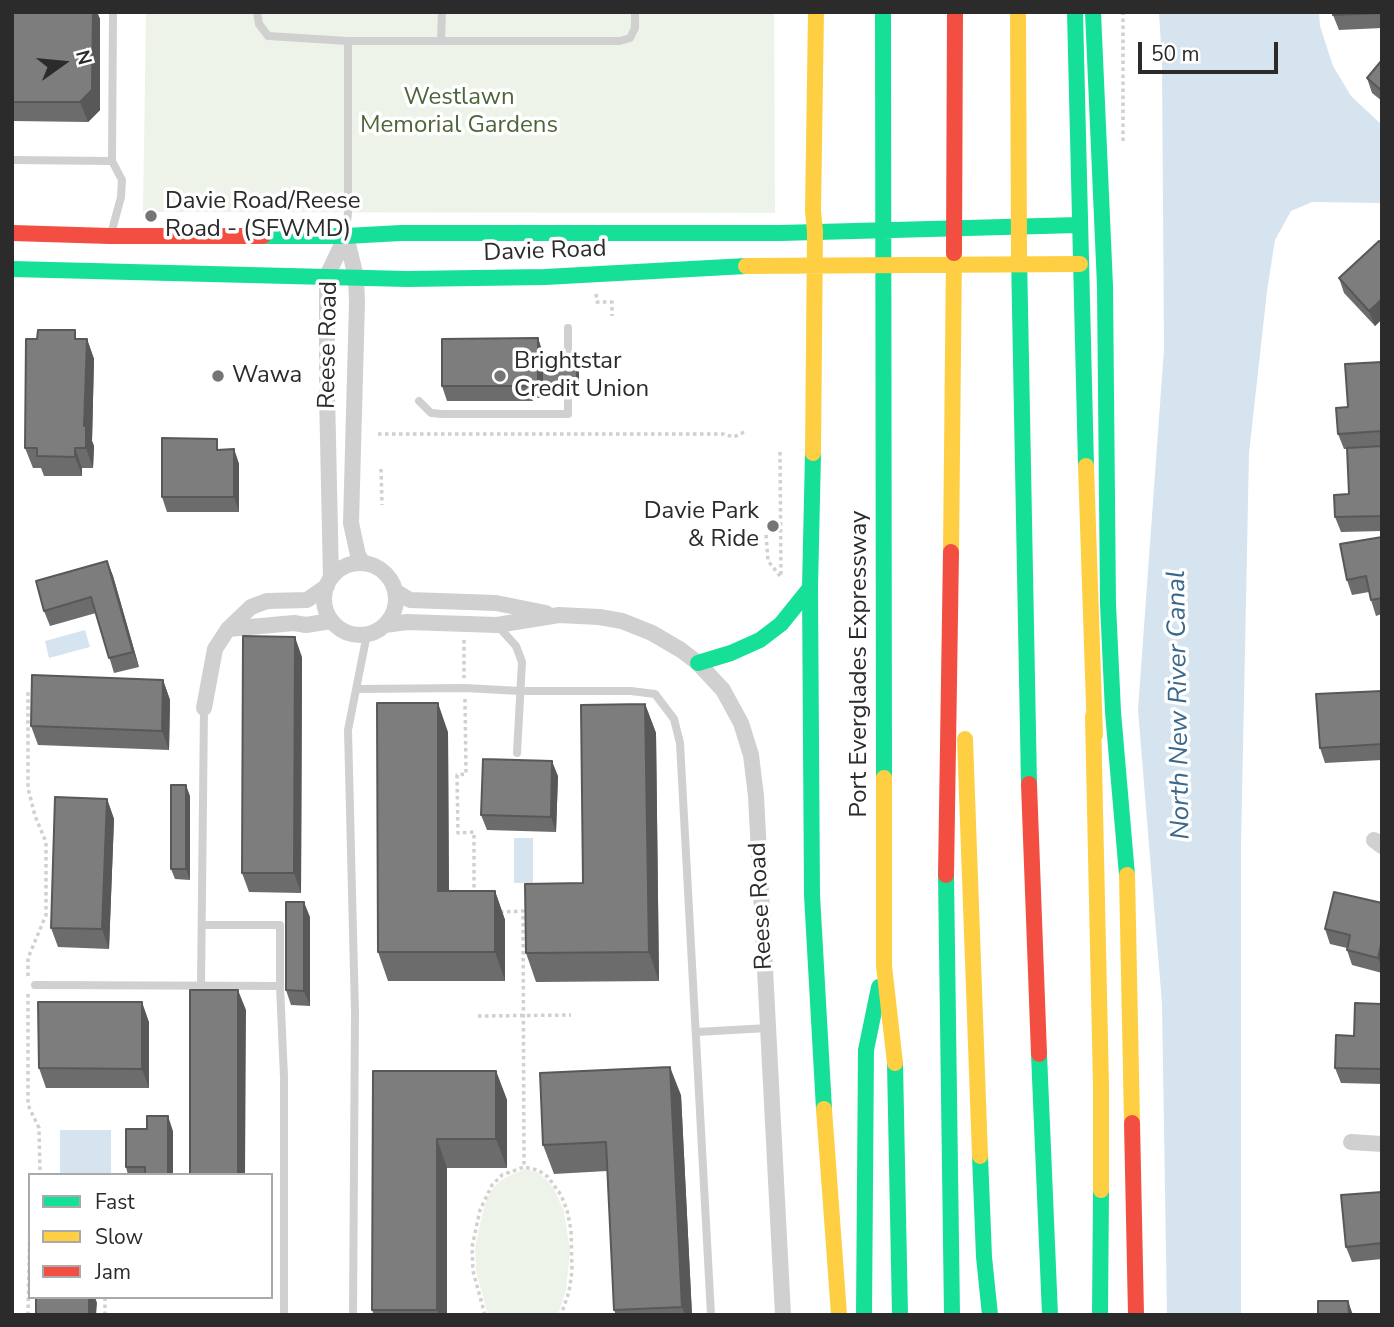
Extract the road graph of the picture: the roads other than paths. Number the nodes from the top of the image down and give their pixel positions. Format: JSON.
{"nodes":[{"id":1,"x":113,"y":12,"type":"edge"},
{"id":2,"x":257,"y":12,"type":"edge"},
{"id":3,"x":442,"y":12,"type":"edge"},
{"id":4,"x":635,"y":12,"type":"edge"},
{"id":5,"x":816,"y":12,"type":"edge"},
{"id":6,"x":883,"y":12,"type":"edge"},
{"id":7,"x":955,"y":12,"type":"edge"},
{"id":8,"x":1018,"y":12,"type":"edge"},
{"id":9,"x":1075,"y":12,"type":"edge"},
{"id":10,"x":1093,"y":12,"type":"edge"},
{"id":11,"x":348,"y":41,"type":"junction"},
{"id":12,"x":441,"y":41,"type":"junction"},
{"id":13,"x":12,"y":160,"type":"edge"},
{"id":14,"x":112,"y":161,"type":"junction"},
{"id":15,"x":1079,"y":225,"type":"junction"},
{"id":16,"x":815,"y":231,"type":"junction"},
{"id":17,"x":12,"y":233,"type":"edge"},
{"id":18,"x":110,"y":236,"type":"junction"},
{"id":19,"x":346,"y":236,"type":"junction"},
{"id":20,"x":1080,"y":264,"type":"junction"},
{"id":21,"x":815,"y":266,"type":"junction"},
{"id":22,"x":12,"y":269,"type":"edge"},
{"id":23,"x":327,"y":276,"type":"junction"},
{"id":24,"x":356,"y":277,"type":"junction"},
{"id":25,"x":568,"y":328,"type":"dead end"},
{"id":26,"x":568,"y":360,"type":"edge"},
{"id":27,"x":568,"y":391,"type":"edge"},
{"id":28,"x":419,"y":401,"type":"dead end"},
{"id":29,"x":953,"y":456,"type":"junction"},
{"id":30,"x":363,"y":563,"type":"junction"},
{"id":31,"x":329,"y":582,"type":"junction"},
{"id":32,"x":810,"y":588,"type":"junction"},
{"id":33,"x":394,"y":591,"type":"junction"},
{"id":34,"x":559,"y":615,"type":"junction"},
{"id":35,"x":331,"y":621,"type":"junction"},
{"id":36,"x":385,"y":625,"type":"junction"},
{"id":37,"x":497,"y":625,"type":"junction"},
{"id":38,"x":228,"y":629,"type":"junction"},
{"id":39,"x":367,"y":634,"type":"junction"},
{"id":40,"x":698,"y":663,"type":"junction"},
{"id":41,"x":358,"y":689,"type":"junction"},
{"id":42,"x":520,"y":691,"type":"junction"},
{"id":43,"x":204,"y":708,"type":"joint"},
{"id":44,"x":1093,"y":716,"type":"junction"},
{"id":45,"x":517,"y":753,"type":"dead end"},
{"id":46,"x":202,"y":925,"type":"junction"},
{"id":47,"x":884,"y":966,"type":"junction"},
{"id":48,"x":35,"y":985,"type":"dead end"},
{"id":49,"x":201,"y":986,"type":"junction"},
{"id":50,"x":280,"y":986,"type":"junction"},
{"id":51,"x":1129,"y":1018,"type":"junction"},
{"id":52,"x":768,"y":1028,"type":"junction"},
{"id":53,"x":697,"y":1032,"type":"junction"},
{"id":54,"x":1351,"y":1142,"type":"dead end"},
{"id":55,"x":1382,"y":1144,"type":"edge"},
{"id":56,"x":284,"y":1315,"type":"edge"},
{"id":57,"x":353,"y":1315,"type":"edge"},
{"id":58,"x":711,"y":1315,"type":"edge"},
{"id":59,"x":783,"y":1315,"type":"edge"},
{"id":60,"x":838,"y":1315,"type":"edge"},
{"id":61,"x":863,"y":1315,"type":"edge"},
{"id":62,"x":900,"y":1315,"type":"edge"},
{"id":63,"x":952,"y":1315,"type":"edge"},
{"id":64,"x":990,"y":1315,"type":"edge"},
{"id":65,"x":1050,"y":1315,"type":"edge"},
{"id":66,"x":1100,"y":1315,"type":"edge"},
{"id":67,"x":1136,"y":1315,"type":"edge"}],
"edges":[{"from":1,"to":14,"type":"lane"},
{"from":2,"to":11,"type":"lane"},
{"from":3,"to":12,"type":"lane"},
{"from":4,"to":12,"type":"lane"},
{"from":5,"to":16,"type":"main road"},
{"from":6,"to":47,"type":"main road","name":"Port Everglades Expressway"},
{"from":7,"to":29,"type":"main road"},
{"from":8,"to":65,"type":"main road"},
{"from":9,"to":15,"type":"main road"},
{"from":10,"to":51,"type":"main road"},
{"from":11,"to":12,"type":"lane"},
{"from":11,"to":19,"type":"lane"},
{"from":13,"to":14,"type":"lane"},
{"from":14,"to":18,"type":"lane"},
{"from":15,"to":16,"type":"main road","name":"Davie Road"},
{"from":15,"to":20,"type":"main road"},
{"from":16,"to":19,"type":"main road","name":"Davie Road"},
{"from":16,"to":21,"type":"main road"},
{"from":17,"to":18,"type":"main road","name":"Davie Road"},
{"from":18,"to":19,"type":"main road","name":"Davie Road"},
{"from":19,"to":23,"type":"street","name":"Reese Road"},
{"from":19,"to":24,"type":"street","name":"Reese Road"},
{"from":20,"to":21,"type":"main road","name":"Davie Road"},
{"from":20,"to":44,"type":"main road"},
{"from":21,"to":24,"type":"main road","name":"Davie Road"},
{"from":21,"to":32,"type":"main road"},
{"from":22,"to":23,"type":"main road","name":"Davie Road"},
{"from":23,"to":24,"type":"main road","name":"Davie Road"},
{"from":23,"to":31,"type":"street","name":"Reese Road"},
{"from":24,"to":30,"type":"street","name":"Reese Road"},
{"from":25,"to":26,"type":"lane"},
{"from":27,"to":28,"type":"lane"},
{"from":29,"to":63,"type":"main road"},
{"from":29,"to":64,"type":"main road"},
{"from":30,"to":31,"type":"street"},
{"from":30,"to":33,"type":"street"},
{"from":31,"to":35,"type":"street"},
{"from":31,"to":38,"type":"street"},
{"from":32,"to":40,"type":"main road"},
{"from":32,"to":60,"type":"main road"},
{"from":33,"to":34,"type":"street","name":"Reese Road"},
{"from":33,"to":36,"type":"street"},
{"from":34,"to":37,"type":"street","name":"Reese Road"},
{"from":34,"to":40,"type":"street","name":"Reese Road"},
{"from":35,"to":38,"type":"street"},
{"from":35,"to":39,"type":"street"},
{"from":36,"to":37,"type":"street","name":"Reese Road"},
{"from":36,"to":39,"type":"street"},
{"from":37,"to":42,"type":"lane"},
{"from":38,"to":43,"type":"street"},
{"from":39,"to":41,"type":"lane"},
{"from":40,"to":52,"type":"street","name":"Reese Road"},
{"from":41,"to":42,"type":"lane"},
{"from":41,"to":57,"type":"lane"},
{"from":42,"to":45,"type":"lane"},
{"from":42,"to":53,"type":"lane"},
{"from":43,"to":46,"type":"lane"},
{"from":44,"to":51,"type":"main road"},
{"from":44,"to":66,"type":"main road"},
{"from":46,"to":49,"type":"lane"},
{"from":46,"to":50,"type":"lane"},
{"from":47,"to":61,"type":"main road"},
{"from":47,"to":62,"type":"main road","name":"Port Everglades Expressway"},
{"from":48,"to":49,"type":"lane"},
{"from":49,"to":50,"type":"lane"},
{"from":50,"to":56,"type":"lane"},
{"from":51,"to":67,"type":"main road"},
{"from":52,"to":53,"type":"lane"},
{"from":52,"to":59,"type":"street","name":"Reese Road"},
{"from":53,"to":58,"type":"lane"},
{"from":54,"to":55,"type":"street"}]}
